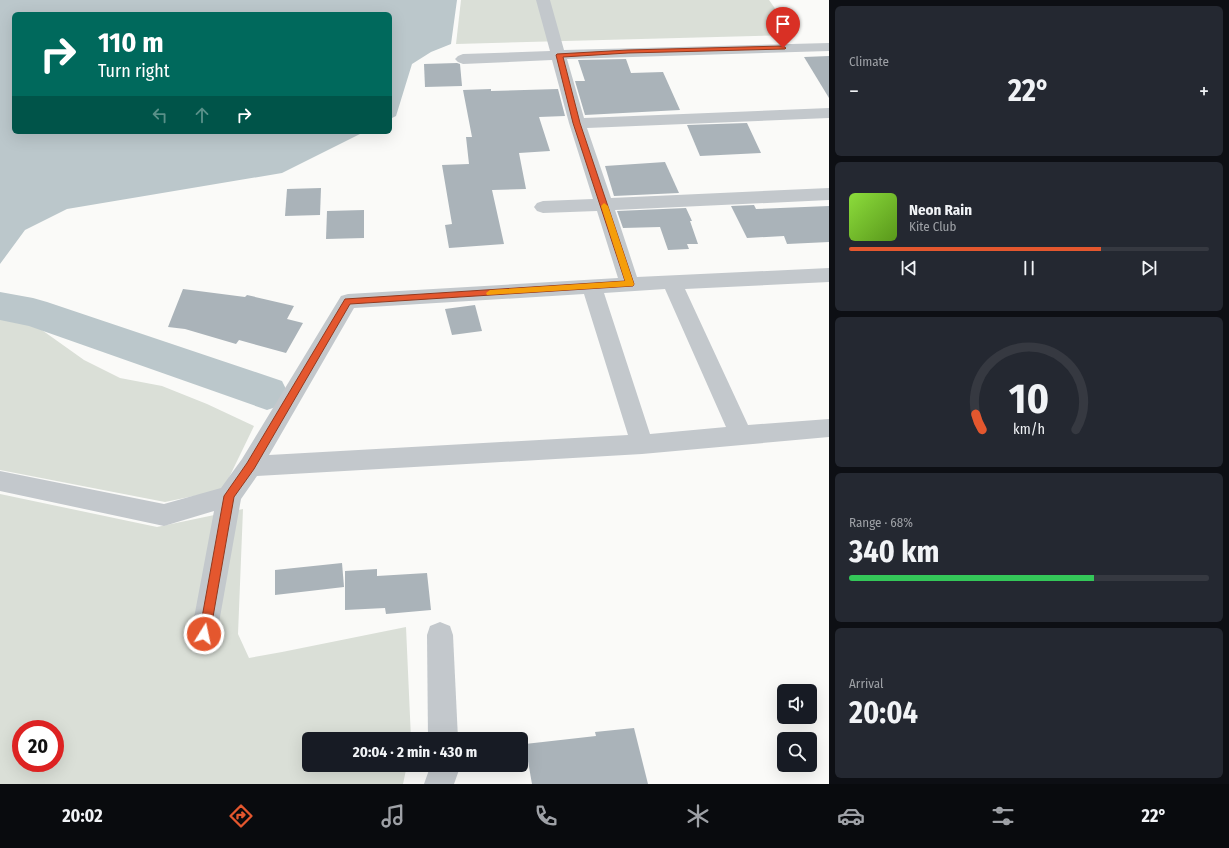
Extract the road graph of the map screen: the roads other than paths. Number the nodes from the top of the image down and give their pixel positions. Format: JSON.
{"nodes":[{"id":1,"x":543,"y":0,"type":"edge"},
{"id":2,"x":829,"y":47,"type":"edge"},
{"id":3,"x":559,"y":55,"type":"junction"},
{"id":4,"x":463,"y":59,"type":"dead end"},
{"id":5,"x":829,"y":113,"type":"edge"},
{"id":6,"x":577,"y":123,"type":"junction"},
{"id":7,"x":829,"y":194,"type":"edge"},
{"id":8,"x":604,"y":205,"type":"junction"},
{"id":9,"x":543,"y":207,"type":"dead end"},
{"id":10,"x":829,"y":275,"type":"edge"},
{"id":11,"x":672,"y":282,"type":"junction"},
{"id":12,"x":630,"y":284,"type":"junction"},
{"id":13,"x":592,"y":286,"type":"junction"},
{"id":14,"x":829,"y":428,"type":"edge"},
{"id":15,"x":740,"y":436,"type":"junction"},
{"id":16,"x":642,"y":444,"type":"junction"},
{"id":17,"x":250,"y":466,"type":"junction"},
{"id":18,"x":0,"y":481,"type":"edge"},
{"id":19,"x":229,"y":496,"type":"junction"},
{"id":20,"x":204,"y":634,"type":"dead end"},
{"id":21,"x":440,"y":635,"type":"dead end"},
{"id":22,"x":443,"y":732,"type":"edge"},
{"id":23,"x":443,"y":772,"type":"edge"},
{"id":24,"x":439,"y":784,"type":"edge"}],
"edges":[{"from":1,"to":3,"type":"street"},
{"from":2,"to":3,"type":"street"},
{"from":3,"to":4,"type":"street"},
{"from":3,"to":6,"type":"street"},
{"from":5,"to":6,"type":"street"},
{"from":6,"to":8,"type":"street"},
{"from":7,"to":8,"type":"street"},
{"from":8,"to":9,"type":"street"},
{"from":8,"to":12,"type":"street"},
{"from":10,"to":11,"type":"street"},
{"from":11,"to":12,"type":"street"},
{"from":11,"to":15,"type":"street"},
{"from":12,"to":13,"type":"street"},
{"from":13,"to":16,"type":"street"},
{"from":13,"to":17,"type":"street"},
{"from":14,"to":15,"type":"street"},
{"from":15,"to":16,"type":"street"},
{"from":16,"to":17,"type":"street"},
{"from":17,"to":19,"type":"street"},
{"from":18,"to":19,"type":"street"},
{"from":19,"to":20,"type":"street"},
{"from":21,"to":22,"type":"street"},
{"from":23,"to":24,"type":"street"}]}
